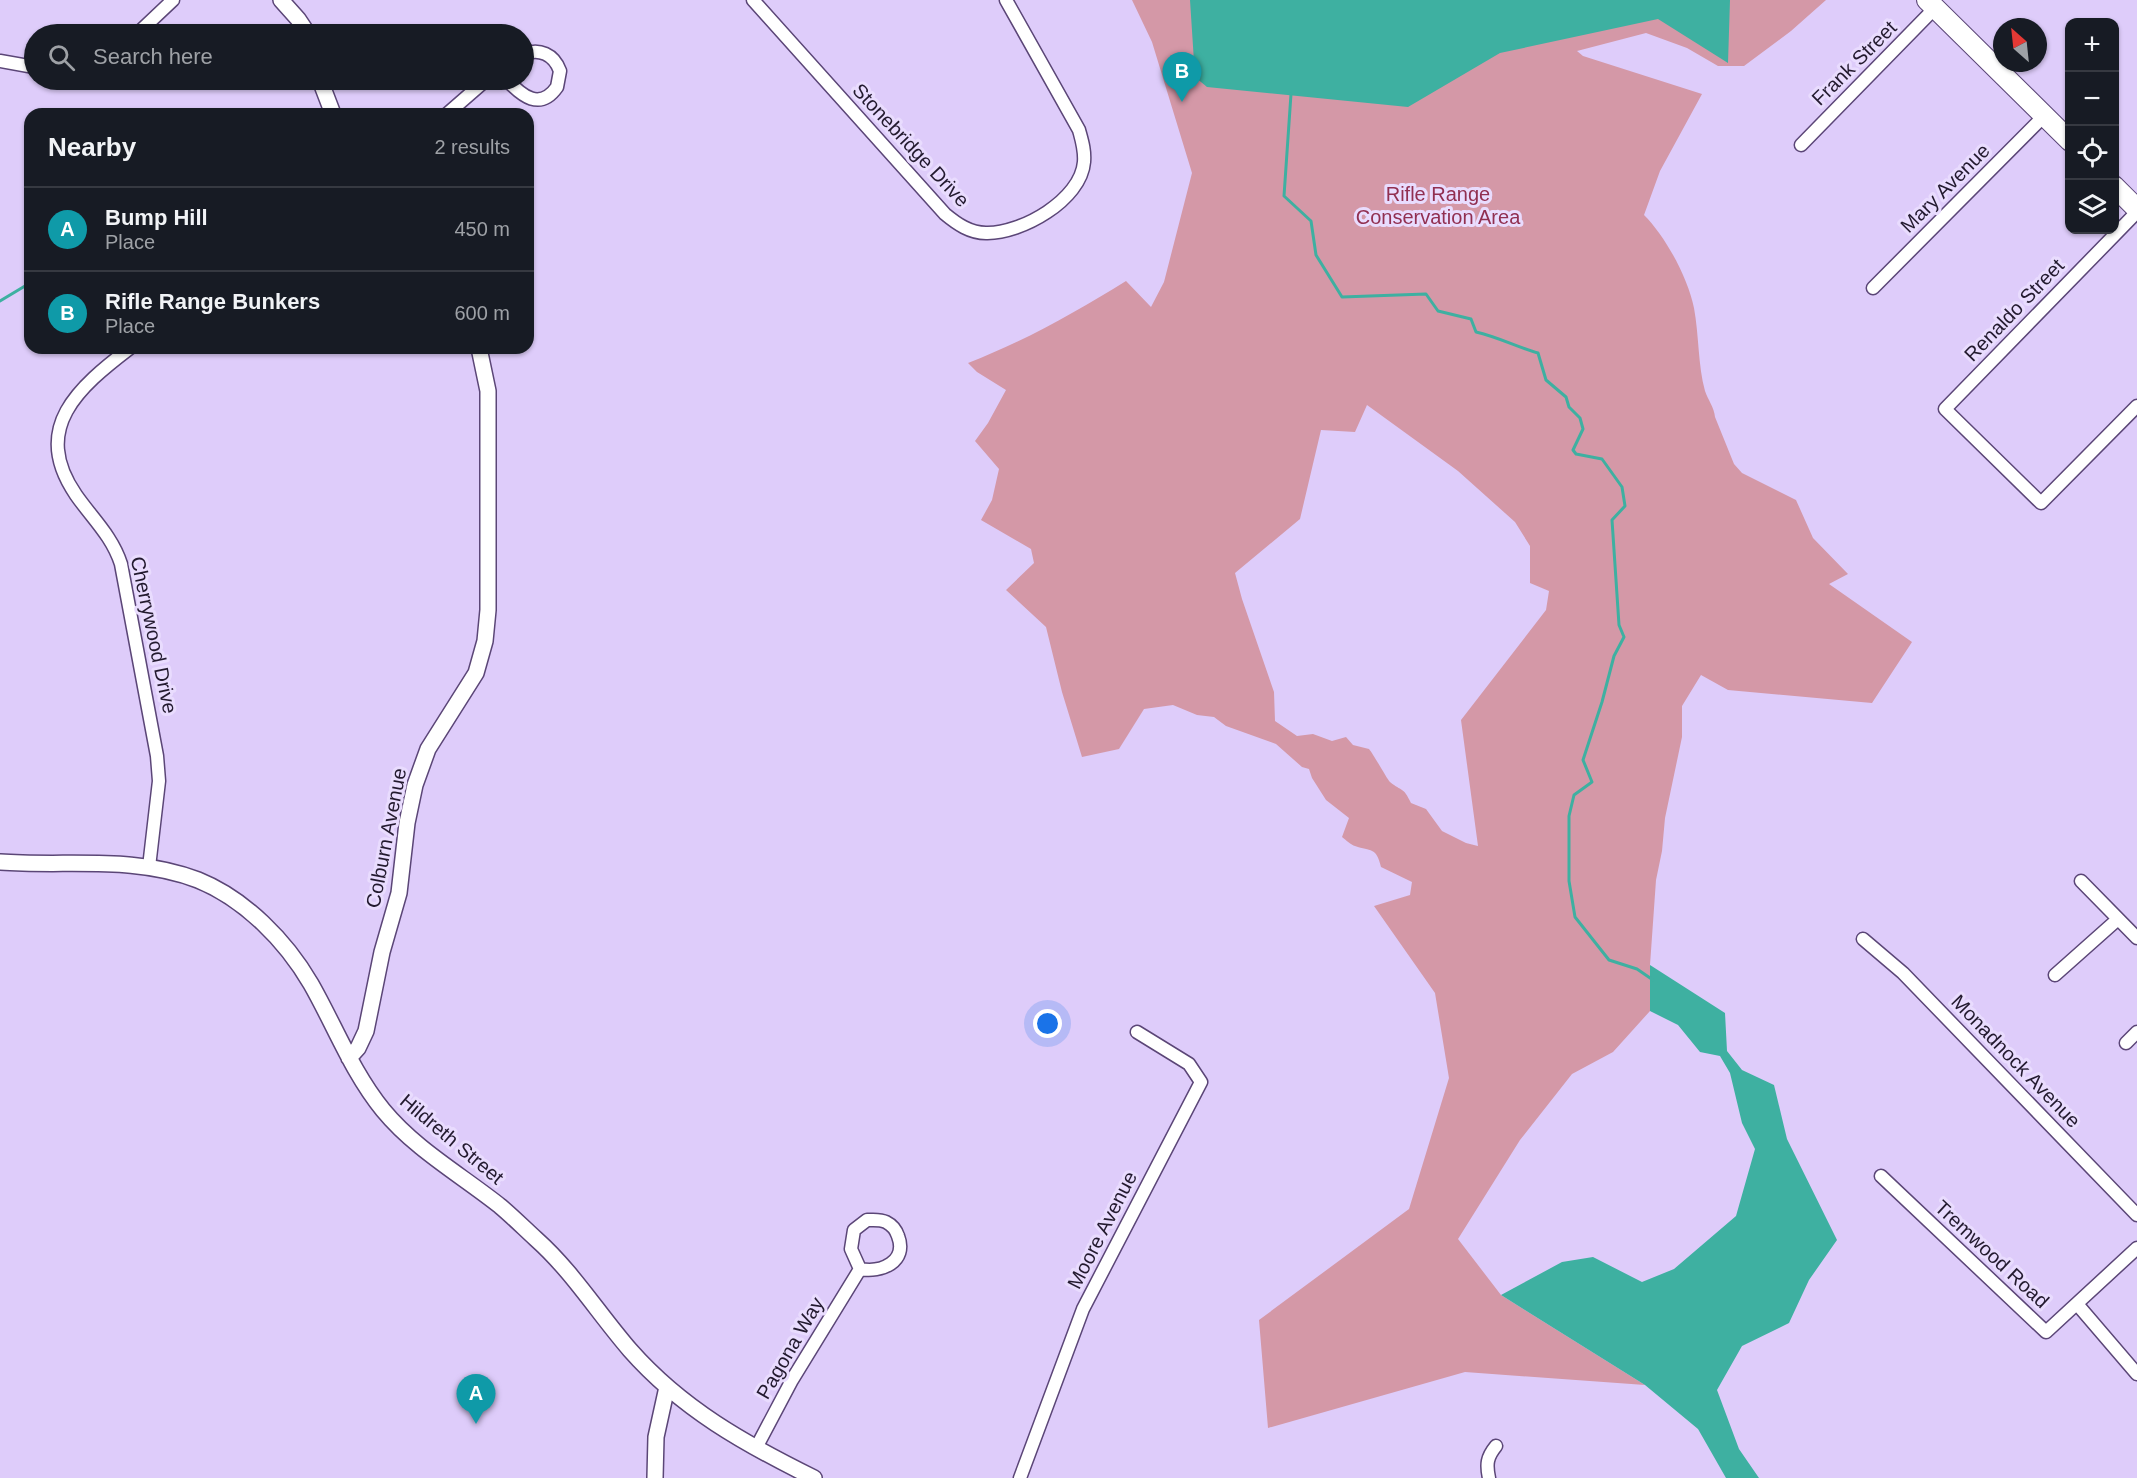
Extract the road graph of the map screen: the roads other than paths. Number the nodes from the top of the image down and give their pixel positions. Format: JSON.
{"nodes":[{"id":1,"x":173,"y":0,"type":"edge"},
{"id":2,"x":281,"y":0,"type":"edge"},
{"id":3,"x":753,"y":0,"type":"edge"},
{"id":4,"x":1006,"y":0,"type":"edge"},
{"id":5,"x":1931,"y":4,"type":"edge"},
{"id":6,"x":148,"y":24,"type":"edge"},
{"id":7,"x":301,"y":24,"type":"edge"},
{"id":8,"x":534,"y":53,"type":"edge"},
{"id":9,"x":0,"y":62,"type":"edge"},
{"id":10,"x":24,"y":66,"type":"edge"},
{"id":11,"x":324,"y":90,"type":"edge"},
{"id":12,"x":475,"y":90,"type":"edge"},
{"id":13,"x":517,"y":90,"type":"edge"},
{"id":14,"x":331,"y":108,"type":"edge"},
{"id":15,"x":454,"y":108,"type":"edge"},
{"id":16,"x":2044,"y":116,"type":"junction"},
{"id":17,"x":2065,"y":136,"type":"edge"},
{"id":18,"x":1800,"y":145,"type":"dead end"},
{"id":19,"x":2119,"y":190,"type":"edge"},
{"id":20,"x":2137,"y":210,"type":"edge"},
{"id":21,"x":1873,"y":288,"type":"dead end"},
{"id":22,"x":122,"y":354,"type":"edge"},
{"id":23,"x":480,"y":354,"type":"edge"},
{"id":24,"x":2137,"y":406,"type":"edge"},
{"id":25,"x":0,"y":862,"type":"edge"},
{"id":26,"x":149,"y":867,"type":"junction"},
{"id":27,"x":2081,"y":881,"type":"dead end"},
{"id":28,"x":2118,"y":919,"type":"junction"},
{"id":29,"x":2137,"y":938,"type":"edge"},
{"id":30,"x":1863,"y":939,"type":"dead end"},
{"id":31,"x":2055,"y":975,"type":"dead end"},
{"id":32,"x":1137,"y":1032,"type":"dead end"},
{"id":33,"x":2137,"y":1032,"type":"edge"},
{"id":34,"x":2126,"y":1043,"type":"dead end"},
{"id":35,"x":349,"y":1058,"type":"junction"},
{"id":36,"x":1881,"y":1176,"type":"dead end"},
{"id":37,"x":2137,"y":1215,"type":"edge"},
{"id":38,"x":2137,"y":1248,"type":"edge"},
{"id":39,"x":860,"y":1269,"type":"junction"},
{"id":40,"x":2077,"y":1304,"type":"junction"},
{"id":41,"x":2137,"y":1374,"type":"edge"},
{"id":42,"x":667,"y":1387,"type":"junction"},
{"id":43,"x":1496,"y":1446,"type":"dead end"},
{"id":44,"x":756,"y":1448,"type":"junction"},
{"id":45,"x":655,"y":1478,"type":"edge"},
{"id":46,"x":814,"y":1478,"type":"edge"},
{"id":47,"x":1020,"y":1478,"type":"edge"},
{"id":48,"x":1489,"y":1478,"type":"edge"}],
"edges":[{"from":1,"to":6,"type":"street"},
{"from":2,"to":7,"type":"street"},
{"from":3,"to":4,"type":"street","name":"Stonebridge Drive"},
{"from":5,"to":16,"type":"main road"},
{"from":5,"to":18,"type":"street","name":"Frank Street"},
{"from":8,"to":13,"type":"street"},
{"from":9,"to":10,"type":"street"},
{"from":11,"to":14,"type":"street"},
{"from":12,"to":15,"type":"street"},
{"from":16,"to":17,"type":"main road"},
{"from":16,"to":21,"type":"street","name":"Mary Avenue"},
{"from":19,"to":20,"type":"main road"},
{"from":20,"to":24,"type":"street","name":"Renaldo Street"},
{"from":22,"to":26,"type":"street","name":"Cherrywood Drive"},
{"from":23,"to":35,"type":"street","name":"Colburn Avenue"},
{"from":25,"to":26,"type":"street","name":"Hildreth Street"},
{"from":26,"to":35,"type":"street","name":"Hildreth Street"},
{"from":27,"to":28,"type":"street"},
{"from":28,"to":29,"type":"street"},
{"from":28,"to":31,"type":"street"},
{"from":30,"to":37,"type":"street","name":"Monadnock Avenue"},
{"from":32,"to":47,"type":"street","name":"Moore Avenue"},
{"from":33,"to":34,"type":"street"},
{"from":35,"to":42,"type":"street","name":"Hildreth Street"},
{"from":36,"to":40,"type":"street","name":"Tremwood Road"},
{"from":38,"to":40,"type":"street"},
{"from":39,"to":39,"type":"street"},
{"from":39,"to":44,"type":"street","name":"Pagona Way"},
{"from":40,"to":41,"type":"street"},
{"from":42,"to":44,"type":"street","name":"Hildreth Street"},
{"from":42,"to":45,"type":"street"},
{"from":43,"to":48,"type":"street"},
{"from":44,"to":46,"type":"street","name":"Hildreth Street"}]}
